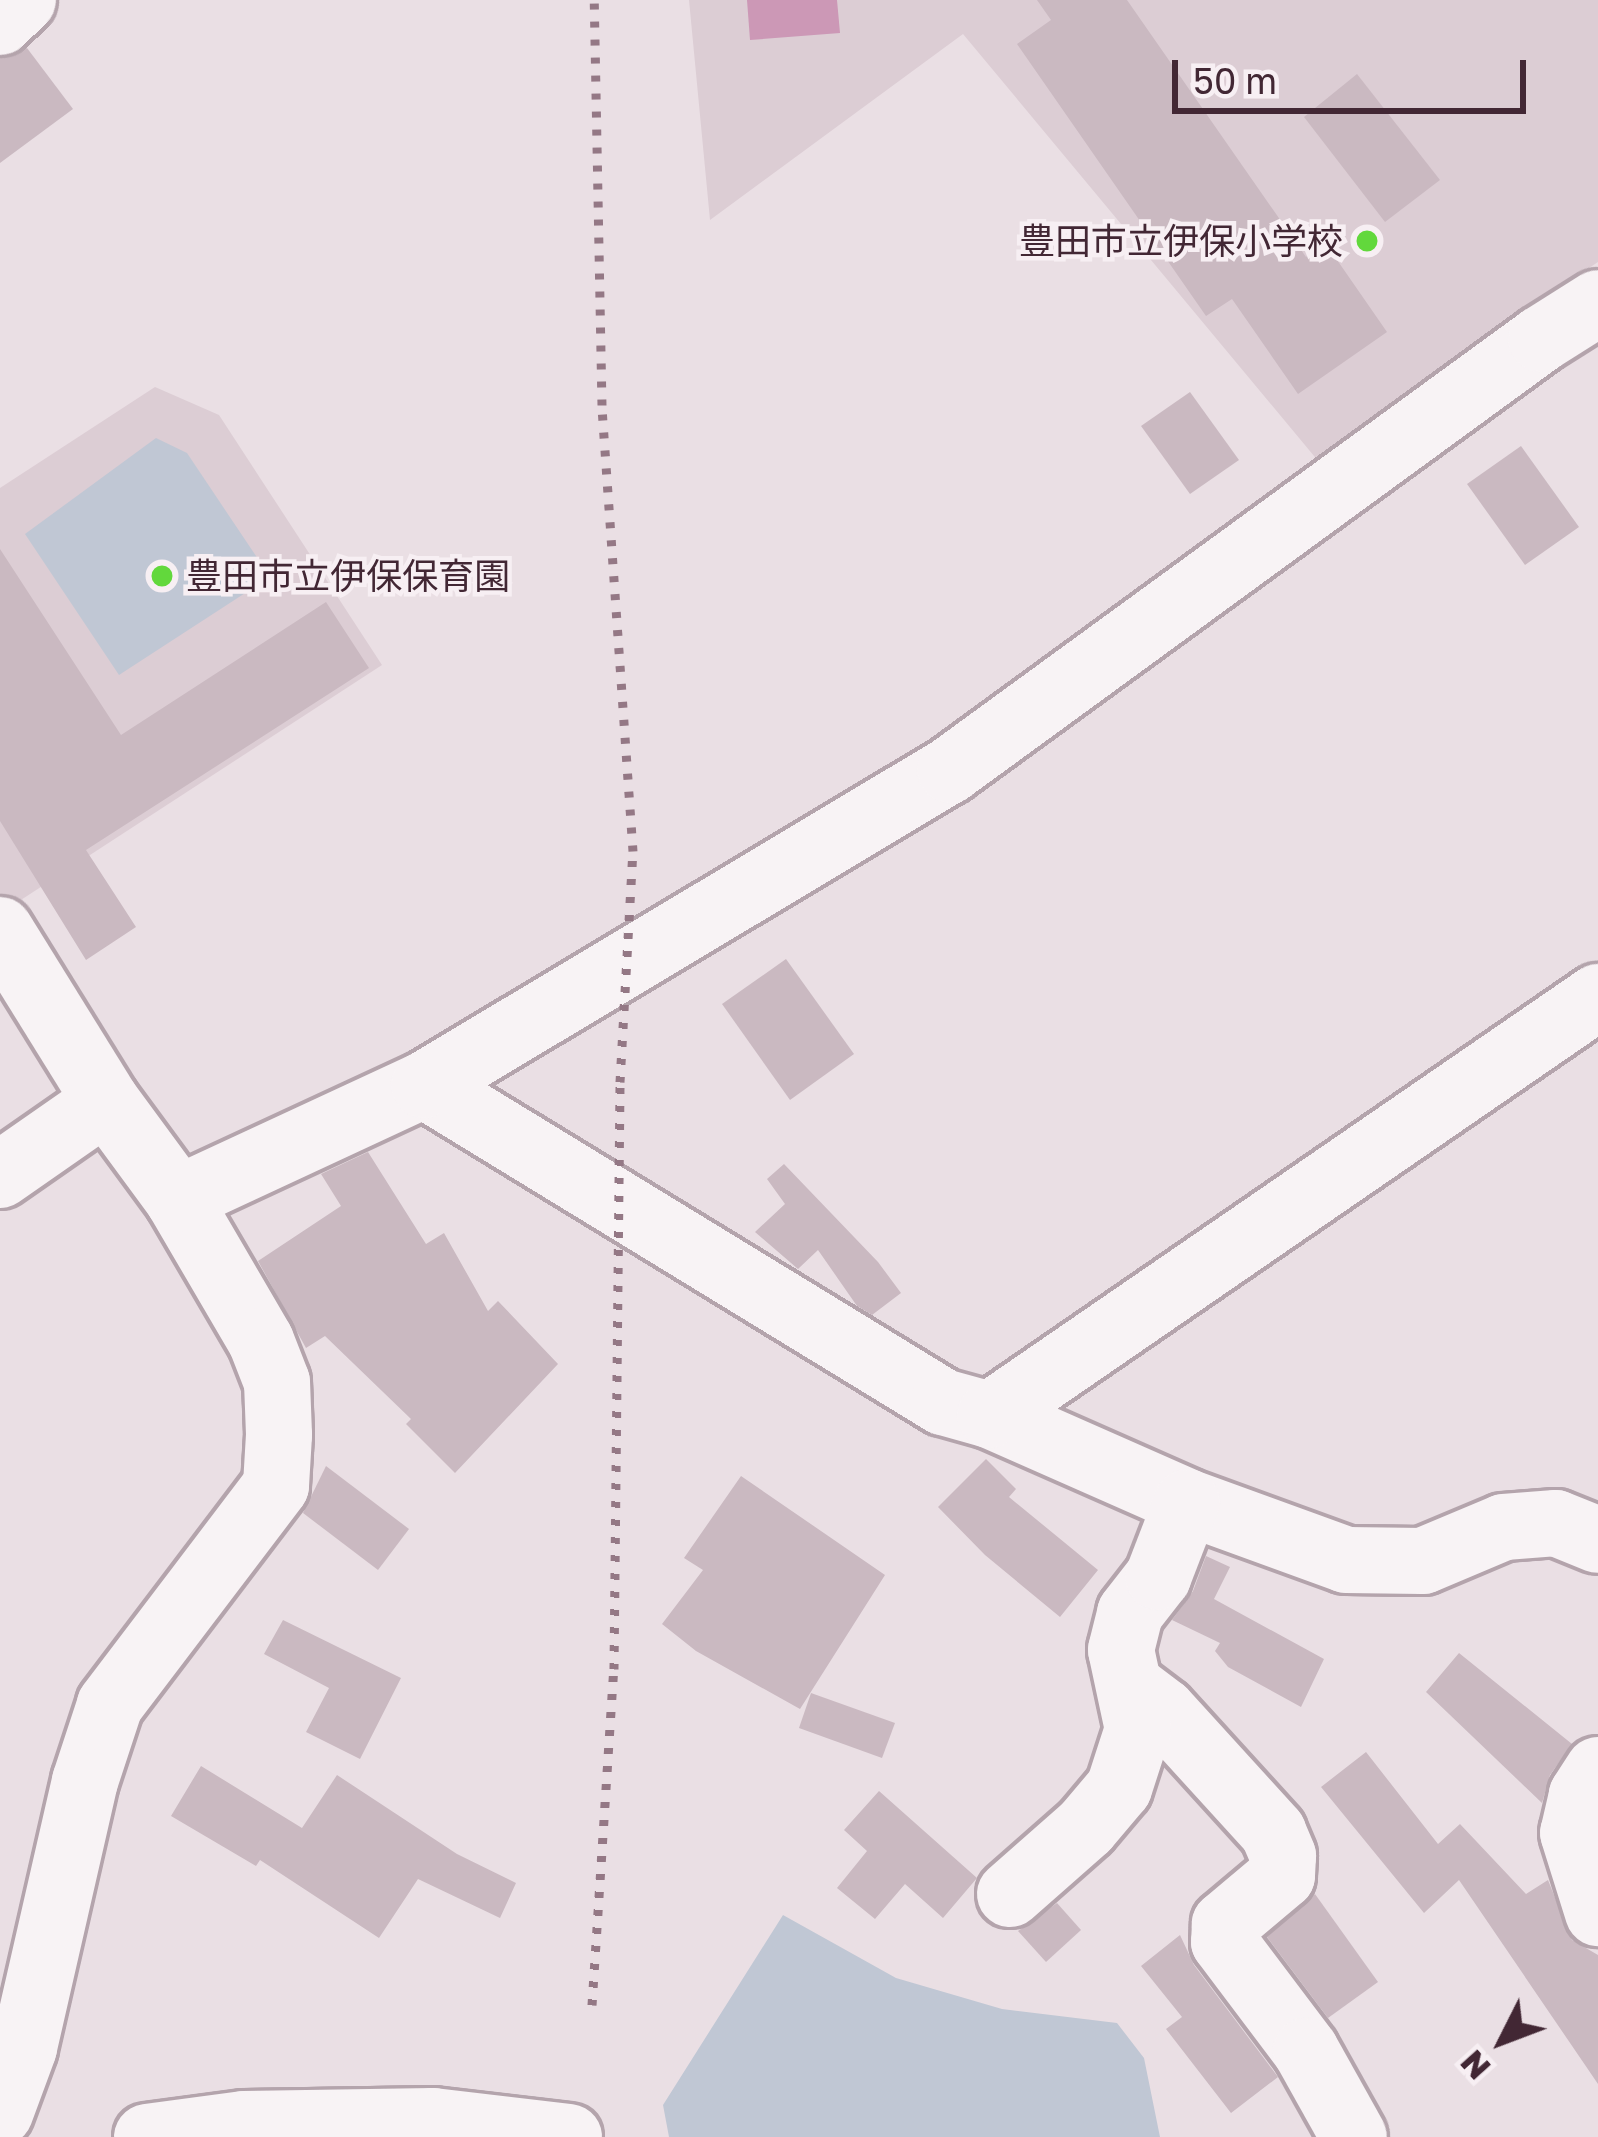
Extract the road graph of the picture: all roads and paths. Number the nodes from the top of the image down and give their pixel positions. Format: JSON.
{"nodes":[{"id":1,"x":23,"y":0,"type":"edge"},
{"id":2,"x":0,"y":22,"type":"edge"},
{"id":3,"x":1598,"y":303,"type":"edge"},
{"id":4,"x":0,"y":930,"type":"edge"},
{"id":5,"x":1598,"y":997,"type":"edge"},
{"id":6,"x":424,"y":1085,"type":"junction"},
{"id":7,"x":106,"y":1101,"type":"junction"},
{"id":8,"x":0,"y":1175,"type":"edge"},
{"id":9,"x":178,"y":1199,"type":"junction"},
{"id":10,"x":990,"y":1415,"type":"junction"},
{"id":11,"x":1187,"y":1502,"type":"junction"},
{"id":12,"x":1598,"y":1540,"type":"edge"},
{"id":13,"x":1130,"y":1686,"type":"junction"},
{"id":14,"x":1598,"y":1770,"type":"edge"},
{"id":15,"x":1010,"y":1894,"type":"dead end"},
{"id":16,"x":1598,"y":1913,"type":"edge"},
{"id":17,"x":12,"y":2044,"type":"edge"},
{"id":18,"x":0,"y":2113,"type":"edge"},
{"id":19,"x":147,"y":2137,"type":"edge"},
{"id":20,"x":569,"y":2137,"type":"edge"},
{"id":21,"x":1354,"y":2137,"type":"edge"}],
"edges":[{"from":1,"to":2,"type":"street"},
{"from":3,"to":6,"type":"street"},
{"from":4,"to":7,"type":"street"},
{"from":5,"to":10,"type":"street"},
{"from":6,"to":9,"type":"street"},
{"from":6,"to":10,"type":"street"},
{"from":7,"to":8,"type":"street"},
{"from":7,"to":9,"type":"street"},
{"from":9,"to":17,"type":"street"},
{"from":10,"to":11,"type":"street"},
{"from":11,"to":12,"type":"street"},
{"from":11,"to":13,"type":"street"},
{"from":13,"to":15,"type":"street"},
{"from":13,"to":21,"type":"street"},
{"from":14,"to":16,"type":"street"},
{"from":17,"to":18,"type":"street"},
{"from":19,"to":20,"type":"street"}]}
